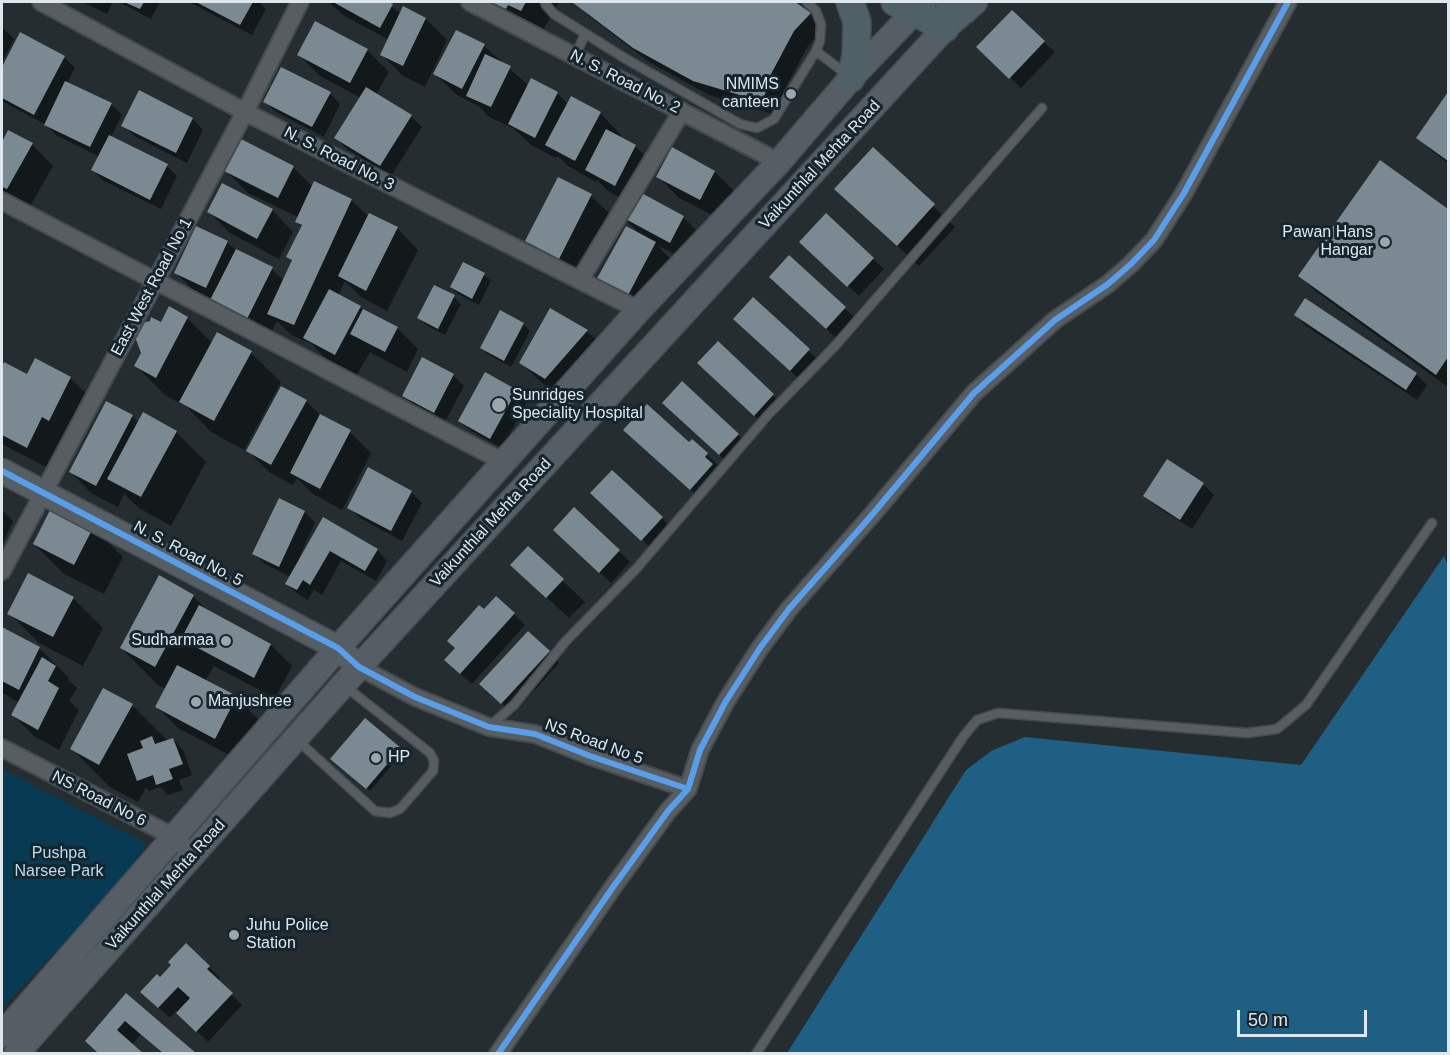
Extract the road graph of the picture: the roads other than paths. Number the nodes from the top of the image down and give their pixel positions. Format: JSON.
{"nodes":[{"id":1,"x":41,"y":2,"type":"edge"},
{"id":2,"x":300,"y":2,"type":"edge"},
{"id":3,"x":470,"y":2,"type":"edge"},
{"id":4,"x":545,"y":2,"type":"edge"},
{"id":5,"x":807,"y":2,"type":"edge"},
{"id":6,"x":850,"y":2,"type":"edge"},
{"id":7,"x":1288,"y":2,"type":"edge"},
{"id":8,"x":911,"y":5,"type":"edge"},
{"id":9,"x":958,"y":10,"type":"edge"},
{"id":10,"x":585,"y":34,"type":"junction"},
{"id":11,"x":816,"y":51,"type":"junction"},
{"id":12,"x":575,"y":56,"type":"junction"},
{"id":13,"x":851,"y":78,"type":"junction"},
{"id":14,"x":1042,"y":108,"type":"dead end"},
{"id":15,"x":682,"y":111,"type":"junction"},
{"id":16,"x":245,"y":112,"type":"junction"},
{"id":17,"x":734,"y":123,"type":"junction"},
{"id":18,"x":779,"y":162,"type":"junction"},
{"id":19,"x":2,"y":201,"type":"edge"},
{"id":20,"x":580,"y":280,"type":"junction"},
{"id":21,"x":155,"y":281,"type":"junction"},
{"id":22,"x":639,"y":310,"type":"junction"},
{"id":23,"x":504,"y":462,"type":"junction"},
{"id":24,"x":2,"y":471,"type":"edge"},
{"id":25,"x":43,"y":493,"type":"junction"},
{"id":26,"x":1432,"y":523,"type":"dead end"},
{"id":27,"x":2,"y":571,"type":"edge"},
{"id":28,"x":338,"y":648,"type":"junction"},
{"id":29,"x":351,"y":676,"type":"junction"},
{"id":30,"x":489,"y":727,"type":"junction"},
{"id":31,"x":295,"y":739,"type":"junction"},
{"id":32,"x":2,"y":748,"type":"edge"},
{"id":33,"x":688,"y":789,"type":"junction"},
{"id":34,"x":174,"y":837,"type":"junction"},
{"id":35,"x":193,"y":854,"type":"junction"},
{"id":36,"x":2,"y":1035,"type":"edge"},
{"id":37,"x":16,"y":1053,"type":"edge"},
{"id":38,"x":498,"y":1053,"type":"edge"},
{"id":39,"x":756,"y":1053,"type":"edge"}],
"edges":[{"from":1,"to":16,"type":"street","name":"N. S. Road No. 3"},
{"from":2,"to":16,"type":"street","name":"East West Road No 1"},
{"from":3,"to":12,"type":"street","name":"N. S. Road No. 2"},
{"from":4,"to":10,"type":"lane"},
{"from":5,"to":11,"type":"lane"},
{"from":6,"to":13,"type":"main road"},
{"from":7,"to":33,"type":"street"},
{"from":8,"to":9,"type":"main road"},
{"from":8,"to":13,"type":"main road","name":"Vaikunthlal Mehta Road"},
{"from":9,"to":29,"type":"main road","name":"Vaikunthlal Mehta Road"},
{"from":10,"to":12,"type":"lane"},
{"from":10,"to":17,"type":"lane"},
{"from":11,"to":13,"type":"lane"},
{"from":11,"to":17,"type":"lane"},
{"from":12,"to":15,"type":"street","name":"N. S. Road No. 2"},
{"from":13,"to":18,"type":"main road","name":"Vaikunthlal Mehta Road"},
{"from":14,"to":30,"type":"lane"},
{"from":15,"to":17,"type":"street","name":"N. S. Road No. 2"},
{"from":15,"to":20,"type":"street"},
{"from":16,"to":20,"type":"street","name":"N. S. Road No. 3"},
{"from":16,"to":21,"type":"street","name":"East West Road No 1"},
{"from":17,"to":18,"type":"street","name":"N. S. Road No. 2"},
{"from":18,"to":22,"type":"main road","name":"Vaikunthlal Mehta Road"},
{"from":19,"to":21,"type":"street"},
{"from":20,"to":22,"type":"street","name":"N. S. Road No. 3"},
{"from":21,"to":23,"type":"street"},
{"from":21,"to":25,"type":"street","name":"East West Road No 1"},
{"from":22,"to":23,"type":"main road","name":"Vaikunthlal Mehta Road"},
{"from":23,"to":28,"type":"main road","name":"Vaikunthlal Mehta Road"},
{"from":24,"to":25,"type":"main road","name":"N. S. Road No. 5"},
{"from":25,"to":27,"type":"street","name":"East West Road No 1"},
{"from":25,"to":28,"type":"main road","name":"N. S. Road No. 5"},
{"from":26,"to":39,"type":"lane"},
{"from":28,"to":29,"type":"main road","name":"N. S. Road No. 5"},
{"from":28,"to":34,"type":"main road","name":"Vaikunthlal Mehta Road"},
{"from":29,"to":30,"type":"street","name":"NS Road No 5"},
{"from":29,"to":31,"type":"main road","name":"Vaikunthlal Mehta Road"},
{"from":29,"to":31,"type":"lane"},
{"from":30,"to":33,"type":"street","name":"NS Road No 5"},
{"from":31,"to":35,"type":"main road","name":"Vaikunthlal Mehta Road"},
{"from":32,"to":34,"type":"street","name":"NS Road No 6"},
{"from":33,"to":38,"type":"street"},
{"from":34,"to":35,"type":"street","name":"NS Road No 6"},
{"from":34,"to":36,"type":"main road","name":"Vaikunthlal Mehta Road"},
{"from":35,"to":37,"type":"main road","name":"Vaikunthlal Mehta Road"}]}
